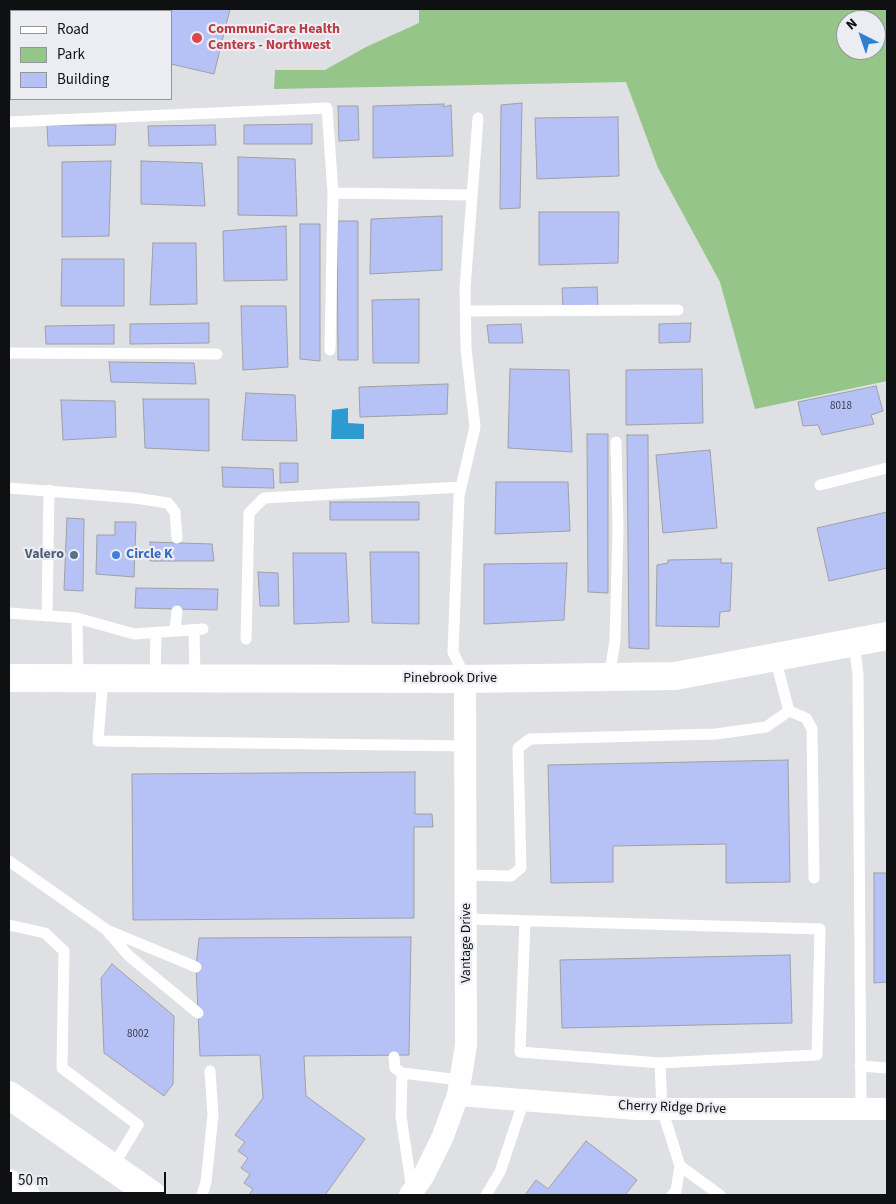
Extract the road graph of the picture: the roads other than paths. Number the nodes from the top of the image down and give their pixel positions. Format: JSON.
{"nodes":[{"id":1,"x":478,"y":118,"type":"dead end"},
{"id":2,"x":9,"y":122,"type":"edge"},
{"id":3,"x":333,"y":193,"type":"junction"},
{"id":4,"x":472,"y":195,"type":"junction"},
{"id":5,"x":678,"y":310,"type":"dead end"},
{"id":6,"x":465,"y":311,"type":"junction"},
{"id":7,"x":330,"y":350,"type":"dead end"},
{"id":8,"x":9,"y":353,"type":"edge"},
{"id":9,"x":217,"y":354,"type":"dead end"},
{"id":10,"x":616,"y":442,"type":"dead end"},
{"id":11,"x":887,"y":468,"type":"edge"},
{"id":12,"x":820,"y":485,"type":"dead end"},
{"id":13,"x":461,"y":487,"type":"junction"},
{"id":14,"x":9,"y":488,"type":"edge"},
{"id":15,"x":49,"y":490,"type":"junction"},
{"id":16,"x":177,"y":538,"type":"dead end"},
{"id":17,"x":177,"y":611,"type":"dead end"},
{"id":18,"x":9,"y":613,"type":"edge"},
{"id":19,"x":47,"y":616,"type":"junction"},
{"id":20,"x":77,"y":618,"type":"junction"},
{"id":21,"x":175,"y":632,"type":"junction"},
{"id":22,"x":156,"y":633,"type":"junction"},
{"id":23,"x":887,"y":636,"type":"edge"},
{"id":24,"x":246,"y":639,"type":"dead end"},
{"id":25,"x":854,"y":643,"type":"junction"},
{"id":26,"x":775,"y":658,"type":"junction"},
{"id":27,"x":9,"y":678,"type":"edge"},
{"id":28,"x":90,"y":678,"type":"junction"},
{"id":29,"x":155,"y":678,"type":"junction"},
{"id":30,"x":195,"y":678,"type":"junction"},
{"id":31,"x":609,"y":678,"type":"junction"},
{"id":32,"x":466,"y":679,"type":"junction"},
{"id":33,"x":789,"y":711,"type":"junction"},
{"id":34,"x":466,"y":746,"type":"junction"},
{"id":35,"x":9,"y":861,"type":"edge"},
{"id":36,"x":467,"y":875,"type":"junction"},
{"id":37,"x":814,"y":878,"type":"dead end"},
{"id":38,"x":467,"y":918,"type":"junction"},
{"id":39,"x":525,"y":921,"type":"junction"},
{"id":40,"x":9,"y":925,"type":"edge"},
{"id":41,"x":107,"y":930,"type":"junction"},
{"id":42,"x":196,"y":967,"type":"dead end"},
{"id":43,"x":198,"y":1013,"type":"dead end"},
{"id":44,"x":394,"y":1057,"type":"dead end"},
{"id":45,"x":660,"y":1063,"type":"junction"},
{"id":46,"x":860,"y":1066,"type":"junction"},
{"id":47,"x":887,"y":1068,"type":"edge"},
{"id":48,"x":210,"y":1071,"type":"dead end"},
{"id":49,"x":402,"y":1073,"type":"junction"},
{"id":50,"x":459,"y":1088,"type":"junction"},
{"id":51,"x":9,"y":1095,"type":"edge"},
{"id":52,"x":524,"y":1100,"type":"junction"},
{"id":53,"x":662,"y":1109,"type":"junction"},
{"id":54,"x":860,"y":1109,"type":"junction"},
{"id":55,"x":887,"y":1109,"type":"edge"},
{"id":56,"x":680,"y":1166,"type":"junction"},
{"id":57,"x":112,"y":1168,"type":"junction"},
{"id":58,"x":9,"y":1183,"type":"edge"},
{"id":59,"x":412,"y":1193,"type":"edge"},
{"id":60,"x":26,"y":1195,"type":"edge"},
{"id":61,"x":152,"y":1195,"type":"edge"},
{"id":62,"x":202,"y":1195,"type":"edge"},
{"id":63,"x":486,"y":1195,"type":"edge"},
{"id":64,"x":672,"y":1195,"type":"edge"},
{"id":65,"x":720,"y":1195,"type":"edge"}],
"edges":[{"from":1,"to":4,"type":"lane"},
{"from":2,"to":3,"type":"lane"},
{"from":3,"to":4,"type":"lane"},
{"from":3,"to":7,"type":"lane"},
{"from":4,"to":6,"type":"lane"},
{"from":5,"to":6,"type":"lane"},
{"from":6,"to":13,"type":"lane"},
{"from":8,"to":9,"type":"lane"},
{"from":10,"to":31,"type":"lane"},
{"from":11,"to":12,"type":"lane"},
{"from":13,"to":24,"type":"lane"},
{"from":13,"to":32,"type":"lane"},
{"from":14,"to":15,"type":"lane"},
{"from":15,"to":16,"type":"lane"},
{"from":15,"to":19,"type":"lane"},
{"from":17,"to":21,"type":"lane"},
{"from":18,"to":19,"type":"lane"},
{"from":19,"to":20,"type":"lane"},
{"from":20,"to":22,"type":"lane"},
{"from":20,"to":28,"type":"lane"},
{"from":21,"to":22,"type":"lane"},
{"from":21,"to":30,"type":"lane"},
{"from":22,"to":29,"type":"lane"},
{"from":23,"to":25,"type":"main road","name":"Pinebrook Drive"},
{"from":25,"to":26,"type":"main road","name":"Pinebrook Drive"},
{"from":25,"to":46,"type":"lane"},
{"from":26,"to":31,"type":"main road","name":"Pinebrook Drive"},
{"from":26,"to":33,"type":"lane"},
{"from":27,"to":28,"type":"main road","name":"Pinebrook Drive"},
{"from":28,"to":29,"type":"main road","name":"Pinebrook Drive"},
{"from":28,"to":34,"type":"lane"},
{"from":29,"to":30,"type":"main road","name":"Pinebrook Drive"},
{"from":30,"to":32,"type":"main road","name":"Pinebrook Drive"},
{"from":31,"to":32,"type":"main road","name":"Pinebrook Drive"},
{"from":32,"to":34,"type":"street","name":"Vantage Drive"},
{"from":33,"to":36,"type":"lane"},
{"from":33,"to":37,"type":"lane"},
{"from":34,"to":36,"type":"street","name":"Vantage Drive"},
{"from":35,"to":41,"type":"lane"},
{"from":36,"to":38,"type":"street","name":"Vantage Drive"},
{"from":38,"to":39,"type":"lane"},
{"from":38,"to":50,"type":"street","name":"Vantage Drive"},
{"from":39,"to":45,"type":"lane"},
{"from":39,"to":45,"type":"lane"},
{"from":40,"to":57,"type":"lane"},
{"from":41,"to":42,"type":"lane"},
{"from":41,"to":43,"type":"lane"},
{"from":44,"to":49,"type":"lane"},
{"from":45,"to":53,"type":"lane"},
{"from":46,"to":47,"type":"lane"},
{"from":46,"to":54,"type":"lane"},
{"from":48,"to":62,"type":"lane"},
{"from":49,"to":50,"type":"lane"},
{"from":49,"to":59,"type":"lane"},
{"from":50,"to":52,"type":"street","name":"Cherry Ridge Drive"},
{"from":50,"to":59,"type":"street","name":"Vantage Drive"},
{"from":51,"to":57,"type":"main road"},
{"from":52,"to":53,"type":"street","name":"Cherry Ridge Drive"},
{"from":52,"to":63,"type":"lane"},
{"from":53,"to":54,"type":"street","name":"Cherry Ridge Drive"},
{"from":53,"to":56,"type":"lane"},
{"from":54,"to":55,"type":"street","name":"Cherry Ridge Drive"},
{"from":56,"to":64,"type":"lane"},
{"from":56,"to":65,"type":"lane"},
{"from":57,"to":61,"type":"main road"},
{"from":58,"to":60,"type":"main road"}]}
